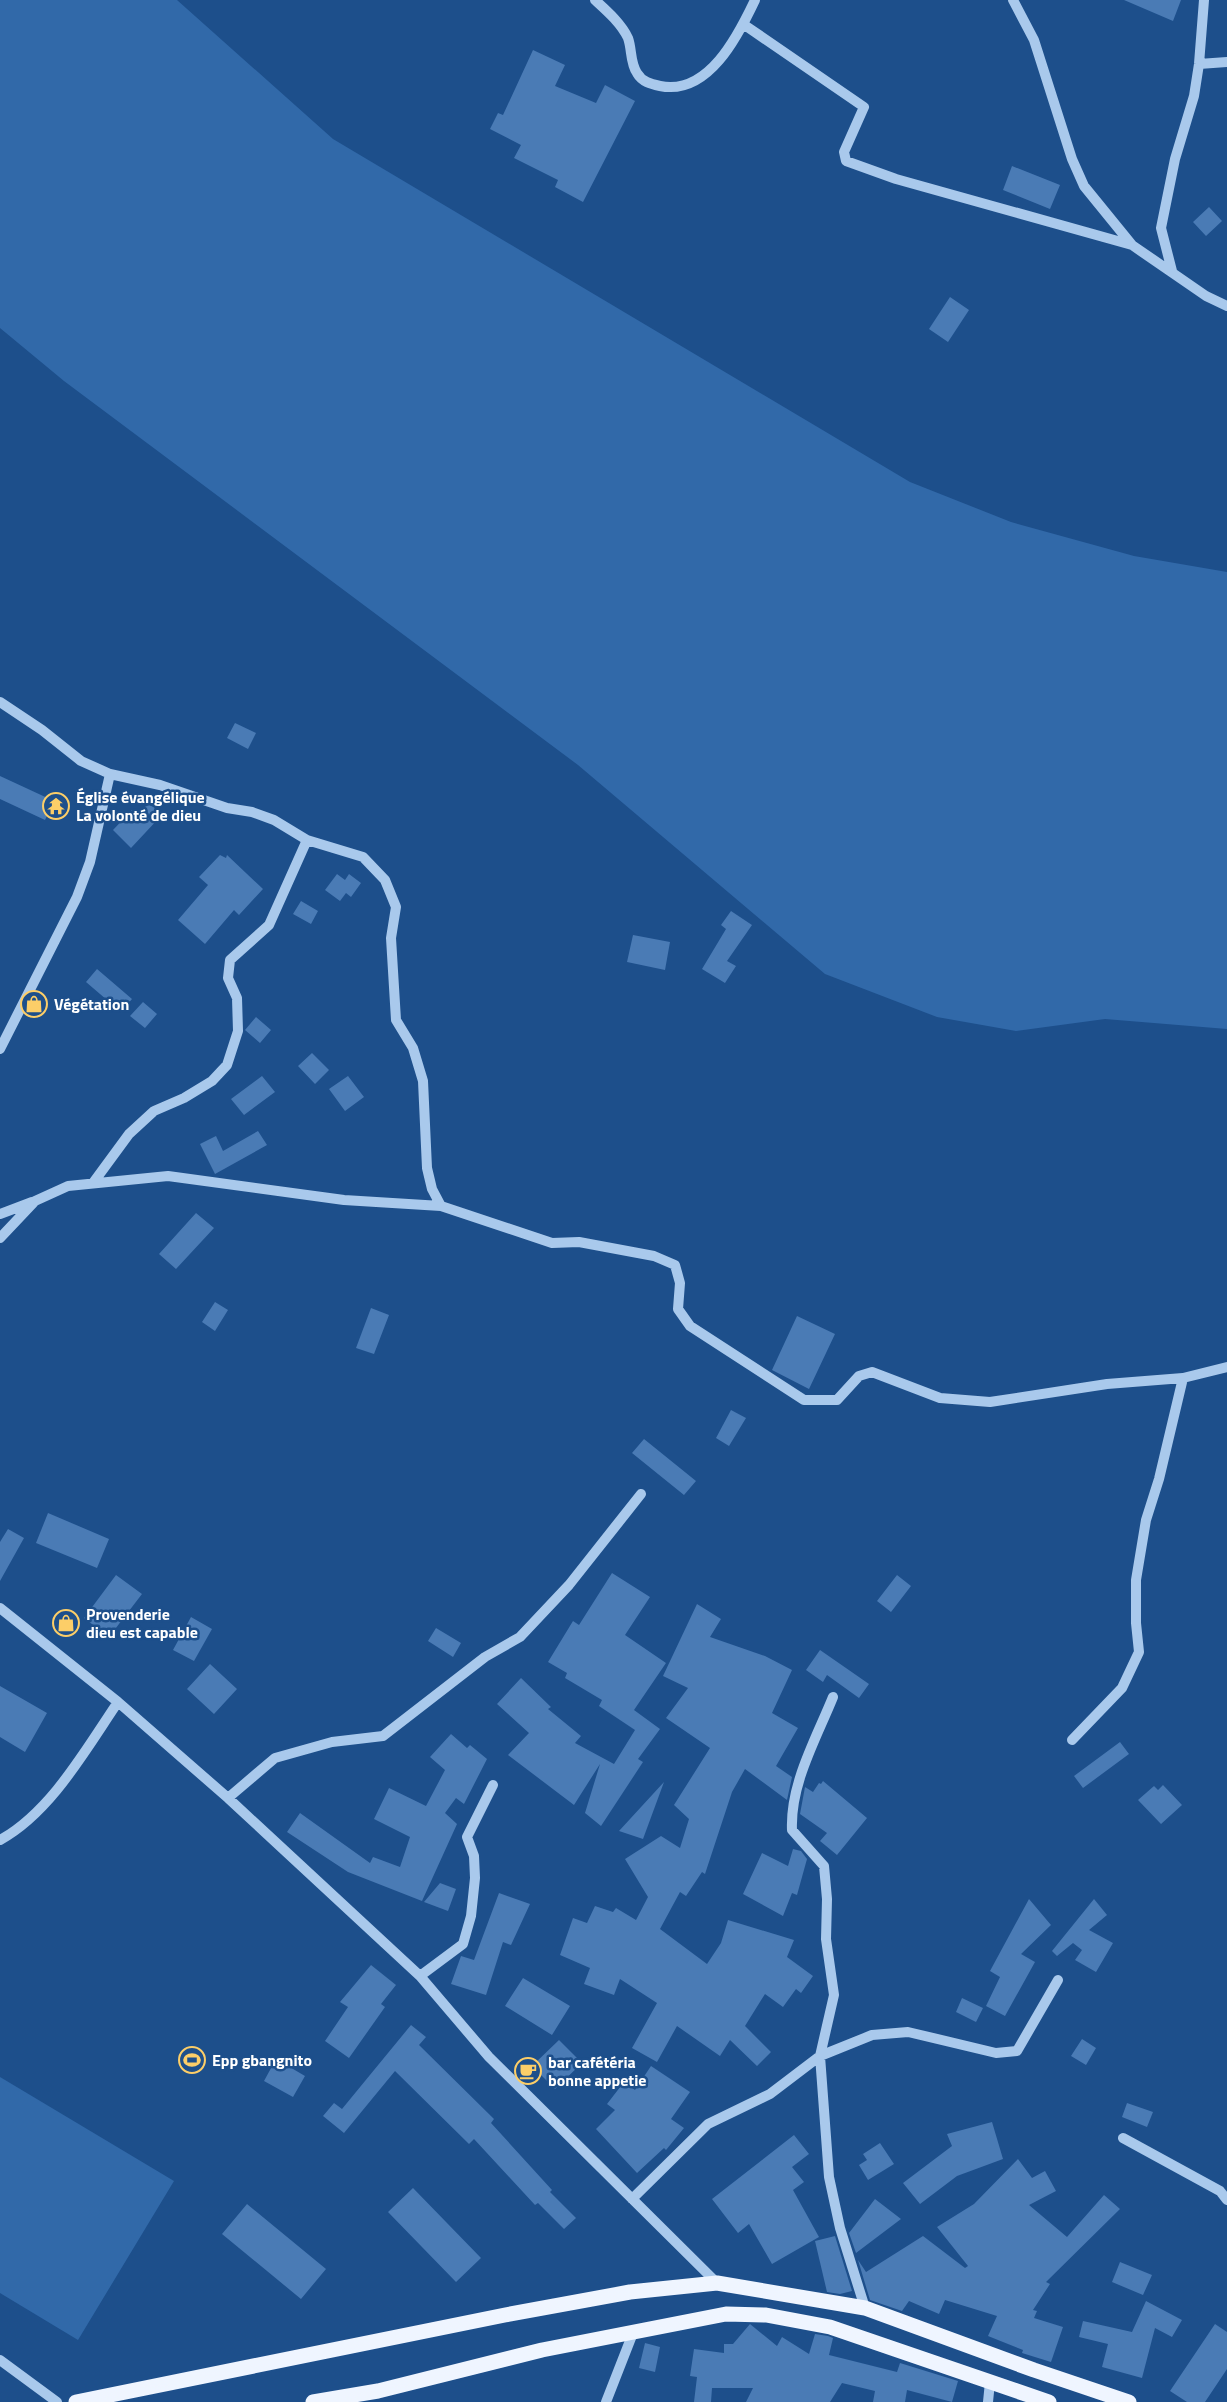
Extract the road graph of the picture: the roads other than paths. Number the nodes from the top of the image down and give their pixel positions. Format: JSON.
{"nodes":[{"id":1,"x":594,"y":0,"type":"edge"},
{"id":2,"x":754,"y":0,"type":"edge"},
{"id":3,"x":1013,"y":0,"type":"edge"},
{"id":4,"x":1204,"y":0,"type":"edge"},
{"id":5,"x":743,"y":24,"type":"junction"},
{"id":6,"x":1227,"y":62,"type":"edge"},
{"id":7,"x":1199,"y":64,"type":"junction"},
{"id":8,"x":1132,"y":245,"type":"junction"},
{"id":9,"x":1172,"y":271,"type":"junction"},
{"id":10,"x":1227,"y":306,"type":"edge"},
{"id":11,"x":0,"y":702,"type":"edge"},
{"id":12,"x":110,"y":774,"type":"junction"},
{"id":13,"x":307,"y":840,"type":"junction"},
{"id":14,"x":0,"y":1049,"type":"edge"},
{"id":15,"x":93,"y":1183,"type":"junction"},
{"id":16,"x":35,"y":1201,"type":"junction"},
{"id":17,"x":441,"y":1206,"type":"junction"},
{"id":18,"x":0,"y":1214,"type":"edge"},
{"id":19,"x":0,"y":1238,"type":"edge"},
{"id":20,"x":1227,"y":1367,"type":"edge"},
{"id":21,"x":1183,"y":1378,"type":"junction"},
{"id":22,"x":640,"y":1494,"type":"dead end"},
{"id":23,"x":0,"y":1608,"type":"edge"},
{"id":24,"x":832,"y":1697,"type":"dead end"},
{"id":25,"x":118,"y":1702,"type":"junction"},
{"id":26,"x":1072,"y":1740,"type":"dead end"},
{"id":27,"x":493,"y":1785,"type":"dead end"},
{"id":28,"x":228,"y":1798,"type":"junction"},
{"id":29,"x":0,"y":1840,"type":"edge"},
{"id":30,"x":420,"y":1976,"type":"junction"},
{"id":31,"x":1058,"y":1980,"type":"dead end"},
{"id":32,"x":820,"y":2056,"type":"junction"},
{"id":33,"x":1123,"y":2138,"type":"dead end"},
{"id":34,"x":632,"y":2199,"type":"junction"},
{"id":35,"x":1227,"y":2200,"type":"edge"},
{"id":36,"x":717,"y":2283,"type":"junction"},
{"id":37,"x":865,"y":2308,"type":"junction"},
{"id":38,"x":633,"y":2333,"type":"junction"},
{"id":39,"x":0,"y":2360,"type":"edge"},
{"id":40,"x":990,"y":2382,"type":"junction"},
{"id":41,"x":1045,"y":2401,"type":"edge"},
{"id":42,"x":57,"y":2402,"type":"edge"},
{"id":43,"x":76,"y":2402,"type":"edge"},
{"id":44,"x":313,"y":2402,"type":"edge"},
{"id":45,"x":606,"y":2402,"type":"edge"},
{"id":46,"x":988,"y":2402,"type":"edge"},
{"id":47,"x":1129,"y":2402,"type":"edge"}],
"edges":[{"from":1,"to":5,"type":"street"},
{"from":2,"to":5,"type":"street"},
{"from":3,"to":8,"type":"street"},
{"from":4,"to":7,"type":"street"},
{"from":5,"to":8,"type":"street"},
{"from":6,"to":7,"type":"street"},
{"from":7,"to":9,"type":"street"},
{"from":8,"to":9,"type":"street"},
{"from":9,"to":10,"type":"street"},
{"from":11,"to":12,"type":"street"},
{"from":12,"to":13,"type":"street"},
{"from":12,"to":14,"type":"street"},
{"from":13,"to":15,"type":"street"},
{"from":13,"to":17,"type":"street"},
{"from":15,"to":16,"type":"street"},
{"from":15,"to":17,"type":"street"},
{"from":16,"to":18,"type":"street"},
{"from":16,"to":19,"type":"street"},
{"from":17,"to":21,"type":"street"},
{"from":20,"to":21,"type":"street"},
{"from":21,"to":26,"type":"street"},
{"from":22,"to":28,"type":"street"},
{"from":23,"to":25,"type":"street"},
{"from":24,"to":32,"type":"street"},
{"from":25,"to":28,"type":"street"},
{"from":25,"to":29,"type":"street"},
{"from":27,"to":30,"type":"street"},
{"from":28,"to":30,"type":"street"},
{"from":30,"to":34,"type":"street"},
{"from":31,"to":32,"type":"street"},
{"from":32,"to":34,"type":"street"},
{"from":32,"to":37,"type":"street"},
{"from":33,"to":35,"type":"street"},
{"from":34,"to":36,"type":"street"},
{"from":36,"to":37,"type":"main road"},
{"from":36,"to":43,"type":"main road"},
{"from":37,"to":47,"type":"main road"},
{"from":38,"to":40,"type":"main road"},
{"from":38,"to":44,"type":"main road"},
{"from":38,"to":45,"type":"street"},
{"from":39,"to":42,"type":"street"},
{"from":40,"to":41,"type":"main road"},
{"from":40,"to":46,"type":"street"}]}
